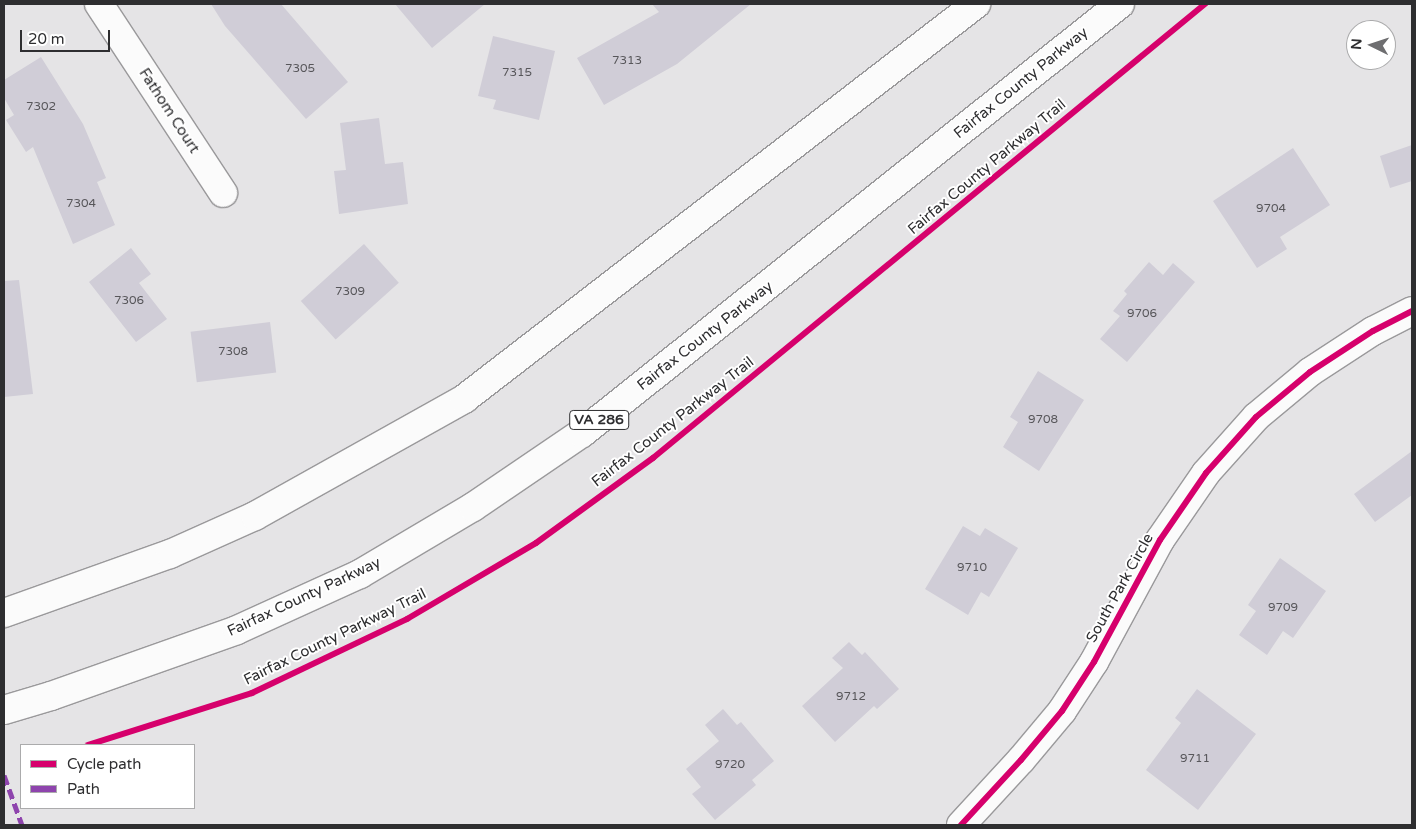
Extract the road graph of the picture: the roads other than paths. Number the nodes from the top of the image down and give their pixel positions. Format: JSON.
{"nodes":[{"id":1,"x":99,"y":4,"type":"edge"},
{"id":2,"x":976,"y":4,"type":"edge"},
{"id":3,"x":1120,"y":4,"type":"edge"},
{"id":4,"x":223,"y":193,"type":"dead end"},
{"id":5,"x":1412,"y":312,"type":"edge"},
{"id":6,"x":4,"y":613,"type":"edge"},
{"id":7,"x":4,"y":710,"type":"edge"},
{"id":8,"x":961,"y":825,"type":"edge"}],
"edges":[{"from":1,"to":4,"type":"main road","name":"Fathom Court"},
{"from":2,"to":6,"type":"main road"},
{"from":3,"to":7,"type":"main road","name":"Fairfax County Parkway","number":"VA 286"},
{"from":5,"to":8,"type":"main road","name":"South Park Circle"}]}
